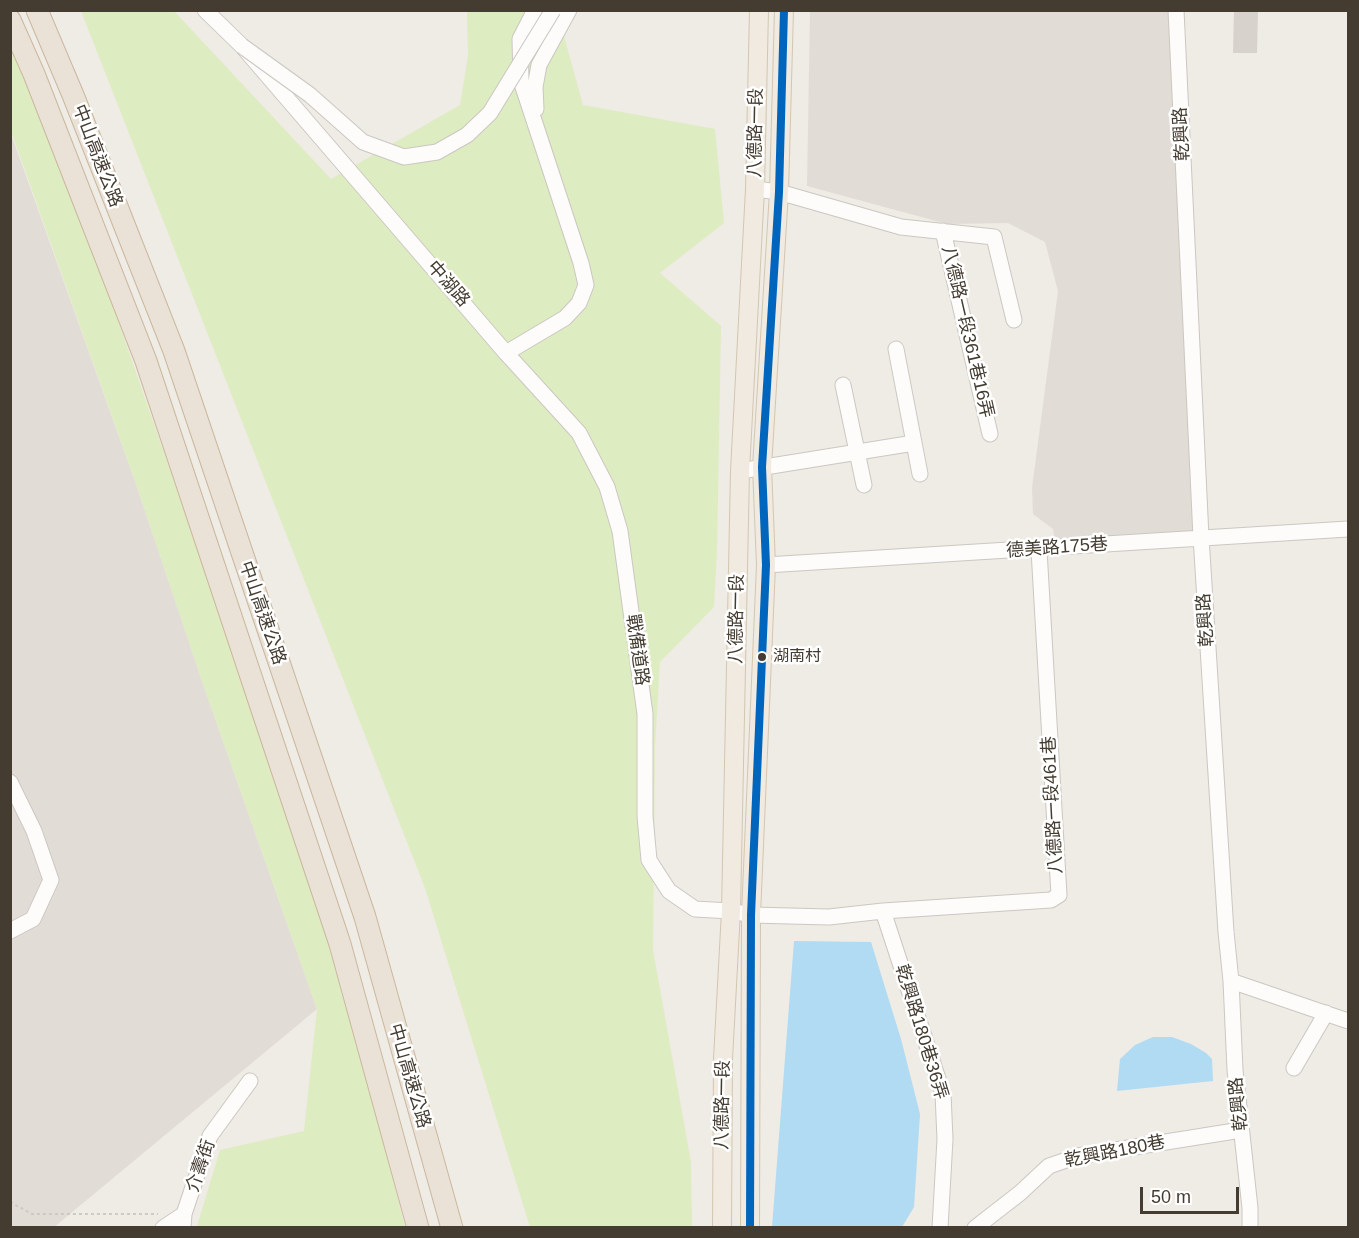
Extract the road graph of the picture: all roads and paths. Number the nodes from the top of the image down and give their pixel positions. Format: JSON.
{"nodes":[{"id":1,"x":37,"y":10,"type":"edge"},
{"id":2,"x":205,"y":10,"type":"edge"},
{"id":3,"x":535,"y":10,"type":"edge"},
{"id":4,"x":552,"y":10,"type":"edge"},
{"id":5,"x":569,"y":10,"type":"edge"},
{"id":6,"x":759,"y":10,"type":"edge"},
{"id":7,"x":784,"y":10,"type":"edge"},
{"id":8,"x":1176,"y":10,"type":"edge"},
{"id":9,"x":10,"y":20,"type":"edge"},
{"id":10,"x":242,"y":46,"type":"junction"},
{"id":11,"x":537,"y":124,"type":"junction"},
{"id":12,"x":755,"y":189,"type":"junction"},
{"id":13,"x":779,"y":192,"type":"junction"},
{"id":14,"x":943,"y":231,"type":"junction"},
{"id":15,"x":1014,"y":320,"type":"dead end"},
{"id":16,"x":896,"y":349,"type":"dead end"},
{"id":17,"x":506,"y":352,"type":"junction"},
{"id":18,"x":843,"y":385,"type":"dead end"},
{"id":19,"x":990,"y":434,"type":"dead end"},
{"id":20,"x":914,"y":443,"type":"junction"},
{"id":21,"x":858,"y":452,"type":"junction"},
{"id":22,"x":762,"y":467,"type":"junction"},
{"id":23,"x":740,"y":471,"type":"junction"},
{"id":24,"x":920,"y":474,"type":"dead end"},
{"id":25,"x":864,"y":485,"type":"dead end"},
{"id":26,"x":1348,"y":529,"type":"edge"},
{"id":27,"x":1201,"y":537,"type":"junction"},
{"id":28,"x":1039,"y":550,"type":"junction"},
{"id":29,"x":766,"y":566,"type":"junction"},
{"id":30,"x":10,"y":782,"type":"edge"},
{"id":31,"x":731,"y":911,"type":"junction"},
{"id":32,"x":883,"y":911,"type":"junction"},
{"id":33,"x":751,"y":915,"type":"junction"},
{"id":34,"x":10,"y":931,"type":"edge"},
{"id":35,"x":1231,"y":981,"type":"junction"},
{"id":36,"x":1326,"y":1013,"type":"junction"},
{"id":37,"x":1348,"y":1021,"type":"edge"},
{"id":38,"x":1294,"y":1068,"type":"dead end"},
{"id":39,"x":250,"y":1081,"type":"dead end"},
{"id":40,"x":1241,"y":1130,"type":"junction"},
{"id":41,"x":10,"y":1202,"type":"edge"},
{"id":42,"x":184,"y":1221,"type":"edge"},
{"id":43,"x":163,"y":1227,"type":"edge"},
{"id":44,"x":418,"y":1227,"type":"edge"},
{"id":45,"x":452,"y":1227,"type":"edge"},
{"id":46,"x":722,"y":1227,"type":"edge"},
{"id":47,"x":750,"y":1227,"type":"edge"},
{"id":48,"x":940,"y":1227,"type":"edge"},
{"id":49,"x":975,"y":1227,"type":"edge"},
{"id":50,"x":1250,"y":1227,"type":"edge"}],
"edges":[{"from":1,"to":45,"type":"highway","name":"中山高速公路"},
{"from":2,"to":10,"type":"street","name":"中湖路"},
{"from":3,"to":11,"type":"street"},
{"from":4,"to":10,"type":"street","bridge":true},
{"from":5,"to":11,"type":"street"},
{"from":6,"to":12,"type":"main road","name":"八德路一段"},
{"from":7,"to":13,"type":"main road","name":"八德路一段"},
{"from":8,"to":27,"type":"street","name":"乾興路"},
{"from":9,"to":44,"type":"highway","name":"中山高速公路"},
{"from":10,"to":17,"type":"street","name":"中湖路"},
{"from":11,"to":17,"type":"street"},
{"from":12,"to":13,"type":"street"},
{"from":12,"to":23,"type":"main road","name":"八德路一段"},
{"from":13,"to":14,"type":"street"},
{"from":13,"to":22,"type":"main road","name":"八德路一段"},
{"from":14,"to":15,"type":"street"},
{"from":14,"to":19,"type":"street","name":"八德路一段361巷16弄"},
{"from":16,"to":20,"type":"street"},
{"from":17,"to":31,"type":"street","name":"戰備道路"},
{"from":18,"to":21,"type":"street"},
{"from":20,"to":21,"type":"street"},
{"from":20,"to":24,"type":"street"},
{"from":21,"to":22,"type":"street"},
{"from":21,"to":25,"type":"street"},
{"from":22,"to":23,"type":"street"},
{"from":22,"to":29,"type":"main road","name":"八德路一段"},
{"from":23,"to":31,"type":"main road","name":"八德路一段"},
{"from":26,"to":27,"type":"street","name":"德美路175巷"},
{"from":27,"to":28,"type":"street","name":"德美路175巷"},
{"from":27,"to":35,"type":"street","name":"乾興路"},
{"from":28,"to":29,"type":"street","name":"德美路175巷"},
{"from":28,"to":32,"type":"street","name":"八德路一段461巷"},
{"from":29,"to":33,"type":"main road","name":"八德路一段"},
{"from":30,"to":34,"type":"street"},
{"from":31,"to":33,"type":"street","name":"戰備道路"},
{"from":31,"to":46,"type":"main road","name":"八德路一段"},
{"from":32,"to":33,"type":"street","name":"八德路一段461巷"},
{"from":32,"to":48,"type":"street","name":"乾興路180巷36弄"},
{"from":33,"to":47,"type":"main road","name":"八德路一段"},
{"from":35,"to":36,"type":"street"},
{"from":35,"to":40,"type":"street","name":"乾興路"},
{"from":36,"to":37,"type":"street"},
{"from":36,"to":38,"type":"street"},
{"from":39,"to":42,"type":"street","name":"介壽街"},
{"from":40,"to":49,"type":"street","name":"乾興路180巷"},
{"from":40,"to":50,"type":"street","name":"乾興路"},
{"from":41,"to":42,"type":"path"},
{"from":42,"to":43,"type":"street"}]}
